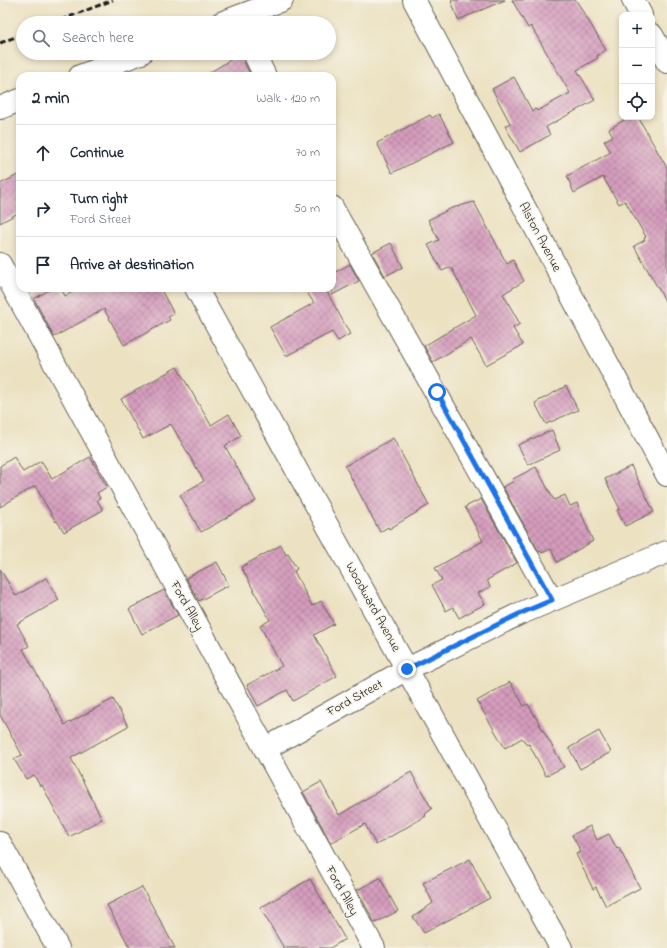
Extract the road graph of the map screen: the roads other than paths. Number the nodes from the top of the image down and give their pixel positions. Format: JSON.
{"nodes":[{"id":1,"x":282,"y":0,"type":"edge"},
{"id":2,"x":414,"y":0,"type":"edge"},
{"id":3,"x":633,"y":0,"type":"edge"},
{"id":4,"x":639,"y":12,"type":"edge"},
{"id":5,"x":244,"y":16,"type":"edge"},
{"id":6,"x":655,"y":40,"type":"edge"},
{"id":7,"x":122,"y":60,"type":"edge"},
{"id":8,"x":257,"y":60,"type":"edge"},
{"id":9,"x":667,"y":62,"type":"edge"},
{"id":10,"x":91,"y":72,"type":"edge"},
{"id":11,"x":263,"y":72,"type":"edge"},
{"id":12,"x":16,"y":102,"type":"edge"},
{"id":13,"x":0,"y":108,"type":"edge"},
{"id":14,"x":336,"y":214,"type":"edge"},
{"id":15,"x":0,"y":264,"type":"edge"},
{"id":16,"x":198,"y":292,"type":"edge"},
{"id":17,"x":667,"y":474,"type":"edge"},
{"id":18,"x":667,"y":552,"type":"edge"},
{"id":19,"x":552,"y":600,"type":"junction"},
{"id":20,"x":407,"y":669,"type":"junction"},
{"id":21,"x":264,"y":749,"type":"junction"},
{"id":22,"x":0,"y":843,"type":"edge"},
{"id":23,"x":58,"y":948,"type":"edge"},
{"id":24,"x":374,"y":948,"type":"edge"},
{"id":25,"x":561,"y":948,"type":"edge"}],
"edges":[{"from":1,"to":5,"type":"street"},
{"from":2,"to":17,"type":"street","name":"Alston Avenue"},
{"from":3,"to":4,"type":"street"},
{"from":6,"to":9,"type":"street"},
{"from":7,"to":10,"type":"street"},
{"from":8,"to":11,"type":"street"},
{"from":12,"to":13,"type":"street"},
{"from":14,"to":19,"type":"street"},
{"from":15,"to":21,"type":"street","name":"Ford Alley"},
{"from":16,"to":20,"type":"street","name":"Woodward Avenue"},
{"from":18,"to":19,"type":"street","name":"Ford Street"},
{"from":19,"to":20,"type":"street","name":"Ford Street"},
{"from":20,"to":21,"type":"street","name":"Ford Street"},
{"from":20,"to":25,"type":"street","name":"Woodward Avenue"},
{"from":21,"to":24,"type":"street","name":"Ford Alley"},
{"from":22,"to":23,"type":"street"}]}
